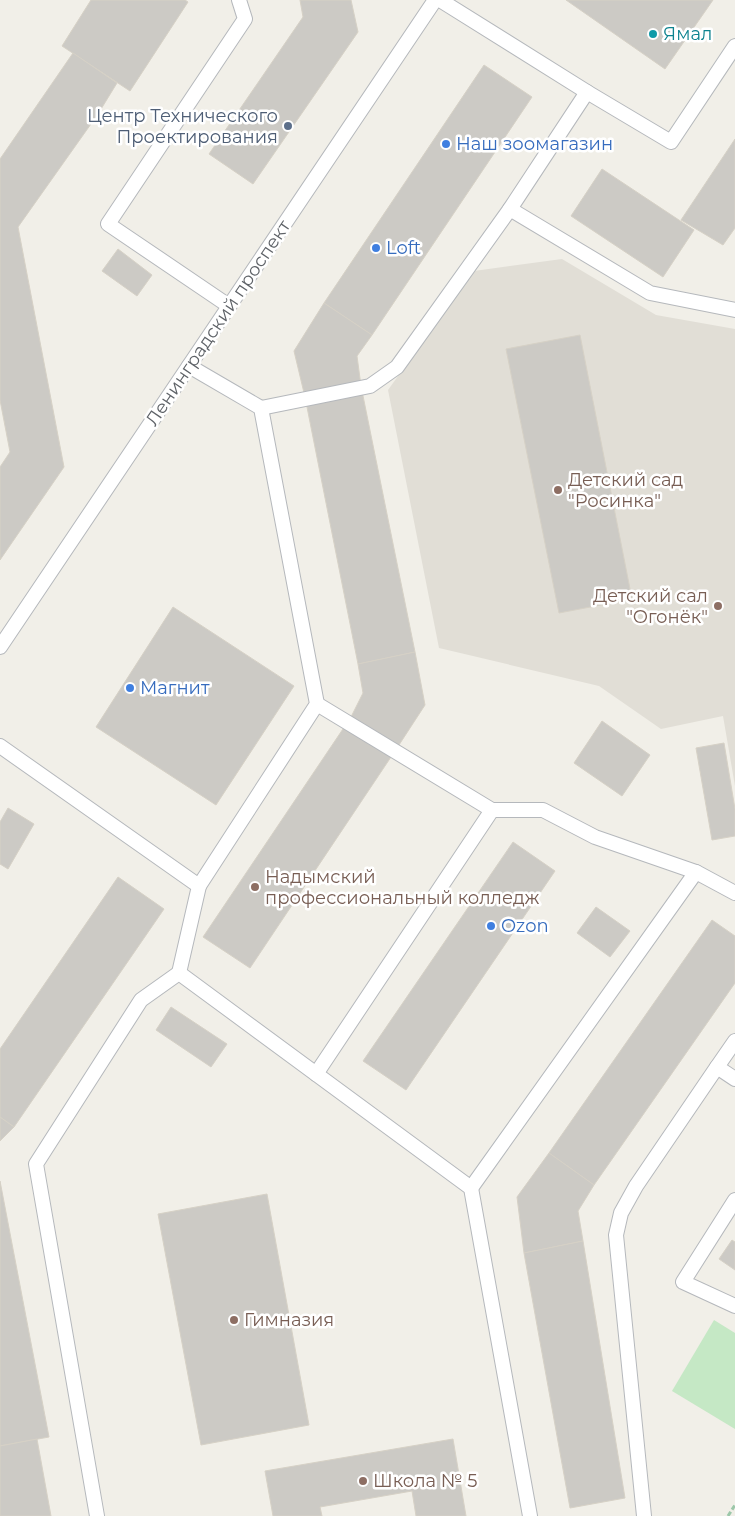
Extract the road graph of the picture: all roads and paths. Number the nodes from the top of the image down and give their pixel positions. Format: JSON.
{"nodes":[{"id":1,"x":239,"y":0,"type":"edge"},
{"id":2,"x":435,"y":0,"type":"edge"},
{"id":3,"x":440,"y":0,"type":"edge"},
{"id":4,"x":735,"y":46,"type":"edge"},
{"id":5,"x":587,"y":92,"type":"junction"},
{"id":6,"x":510,"y":209,"type":"junction"},
{"id":7,"x":229,"y":306,"type":"junction"},
{"id":8,"x":735,"y":310,"type":"edge"},
{"id":9,"x":189,"y":366,"type":"junction"},
{"id":10,"x":261,"y":408,"type":"junction"},
{"id":11,"x":0,"y":647,"type":"edge"},
{"id":12,"x":317,"y":704,"type":"junction"},
{"id":13,"x":0,"y":746,"type":"edge"},
{"id":14,"x":492,"y":810,"type":"junction"},
{"id":15,"x":696,"y":872,"type":"junction"},
{"id":16,"x":198,"y":886,"type":"junction"},
{"id":17,"x":735,"y":893,"type":"edge"},
{"id":18,"x":179,"y":973,"type":"junction"},
{"id":19,"x":735,"y":1041,"type":"edge"},
{"id":20,"x":717,"y":1067,"type":"junction"},
{"id":21,"x":316,"y":1074,"type":"junction"},
{"id":22,"x":735,"y":1079,"type":"edge"},
{"id":23,"x":470,"y":1188,"type":"junction"},
{"id":24,"x":735,"y":1200,"type":"edge"},
{"id":25,"x":735,"y":1306,"type":"edge"},
{"id":26,"x":735,"y":1505,"type":"edge"},
{"id":27,"x":97,"y":1516,"type":"edge"},
{"id":28,"x":530,"y":1516,"type":"edge"},
{"id":29,"x":644,"y":1516,"type":"edge"},
{"id":30,"x":728,"y":1516,"type":"edge"}],
"edges":[{"from":1,"to":7,"type":"lane"},
{"from":2,"to":7,"type":"lane","name":"Ленинградский проспект"},
{"from":3,"to":5,"type":"lane"},
{"from":4,"to":5,"type":"lane"},
{"from":5,"to":6,"type":"lane"},
{"from":6,"to":8,"type":"lane"},
{"from":6,"to":10,"type":"lane"},
{"from":7,"to":9,"type":"lane","name":"Ленинградский проспект"},
{"from":9,"to":10,"type":"lane"},
{"from":9,"to":11,"type":"lane","name":"Ленинградский проспект"},
{"from":10,"to":12,"type":"lane"},
{"from":12,"to":14,"type":"lane"},
{"from":12,"to":16,"type":"lane"},
{"from":13,"to":16,"type":"lane"},
{"from":14,"to":15,"type":"lane"},
{"from":14,"to":21,"type":"lane"},
{"from":15,"to":17,"type":"lane"},
{"from":15,"to":23,"type":"lane"},
{"from":16,"to":18,"type":"lane"},
{"from":18,"to":21,"type":"lane"},
{"from":18,"to":27,"type":"lane"},
{"from":19,"to":20,"type":"lane"},
{"from":20,"to":22,"type":"lane"},
{"from":20,"to":29,"type":"lane"},
{"from":21,"to":23,"type":"lane"},
{"from":23,"to":28,"type":"lane"},
{"from":24,"to":25,"type":"lane"},
{"from":26,"to":30,"type":"path"}]}
